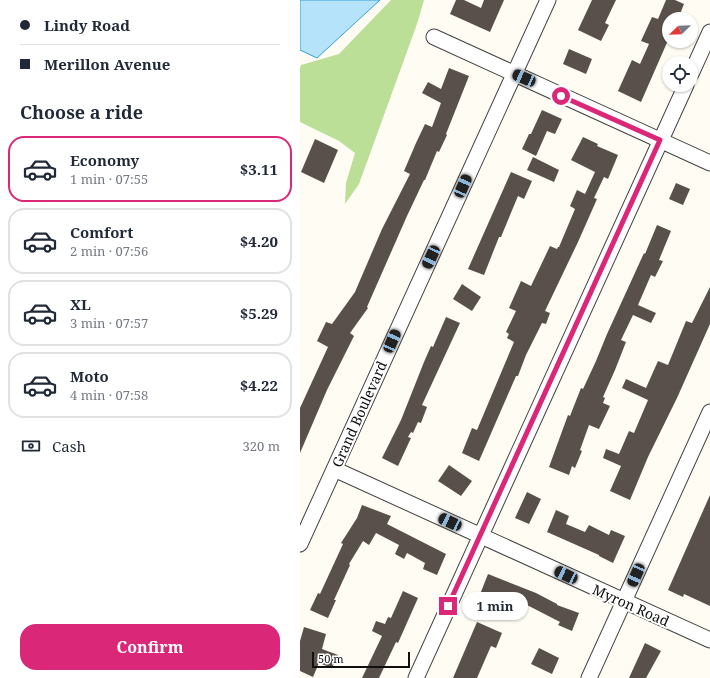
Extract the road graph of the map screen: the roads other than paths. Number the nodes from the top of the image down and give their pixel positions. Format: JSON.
{"nodes":[{"id":1,"x":548,"y":0,"type":"edge"},
{"id":2,"x":710,"y":32,"type":"edge"},
{"id":3,"x":434,"y":37,"type":"dead end"},
{"id":4,"x":698,"y":59,"type":"edge"},
{"id":5,"x":514,"y":74,"type":"junction"},
{"id":6,"x":683,"y":92,"type":"edge"},
{"id":7,"x":660,"y":140,"type":"junction"},
{"id":8,"x":710,"y":163,"type":"edge"},
{"id":9,"x":710,"y":412,"type":"edge"},
{"id":10,"x":334,"y":469,"type":"junction"},
{"id":11,"x":480,"y":535,"type":"junction"},
{"id":12,"x":300,"y":544,"type":"edge"},
{"id":13,"x":624,"y":602,"type":"junction"},
{"id":14,"x":710,"y":640,"type":"edge"},
{"id":15,"x":416,"y":678,"type":"edge"},
{"id":16,"x":589,"y":678,"type":"edge"}],
"edges":[{"from":1,"to":5,"type":"street","name":"Grand Boulevard"},
{"from":2,"to":4,"type":"street"},
{"from":3,"to":5,"type":"street"},
{"from":5,"to":7,"type":"street"},
{"from":5,"to":10,"type":"street","name":"Grand Boulevard"},
{"from":6,"to":7,"type":"street"},
{"from":7,"to":8,"type":"street"},
{"from":7,"to":11,"type":"street"},
{"from":9,"to":13,"type":"street"},
{"from":10,"to":11,"type":"street","name":"Myron Road"},
{"from":10,"to":12,"type":"street","name":"Grand Boulevard"},
{"from":11,"to":13,"type":"street","name":"Myron Road"},
{"from":11,"to":15,"type":"street"},
{"from":13,"to":14,"type":"street","name":"Myron Road"},
{"from":13,"to":16,"type":"street"}]}
